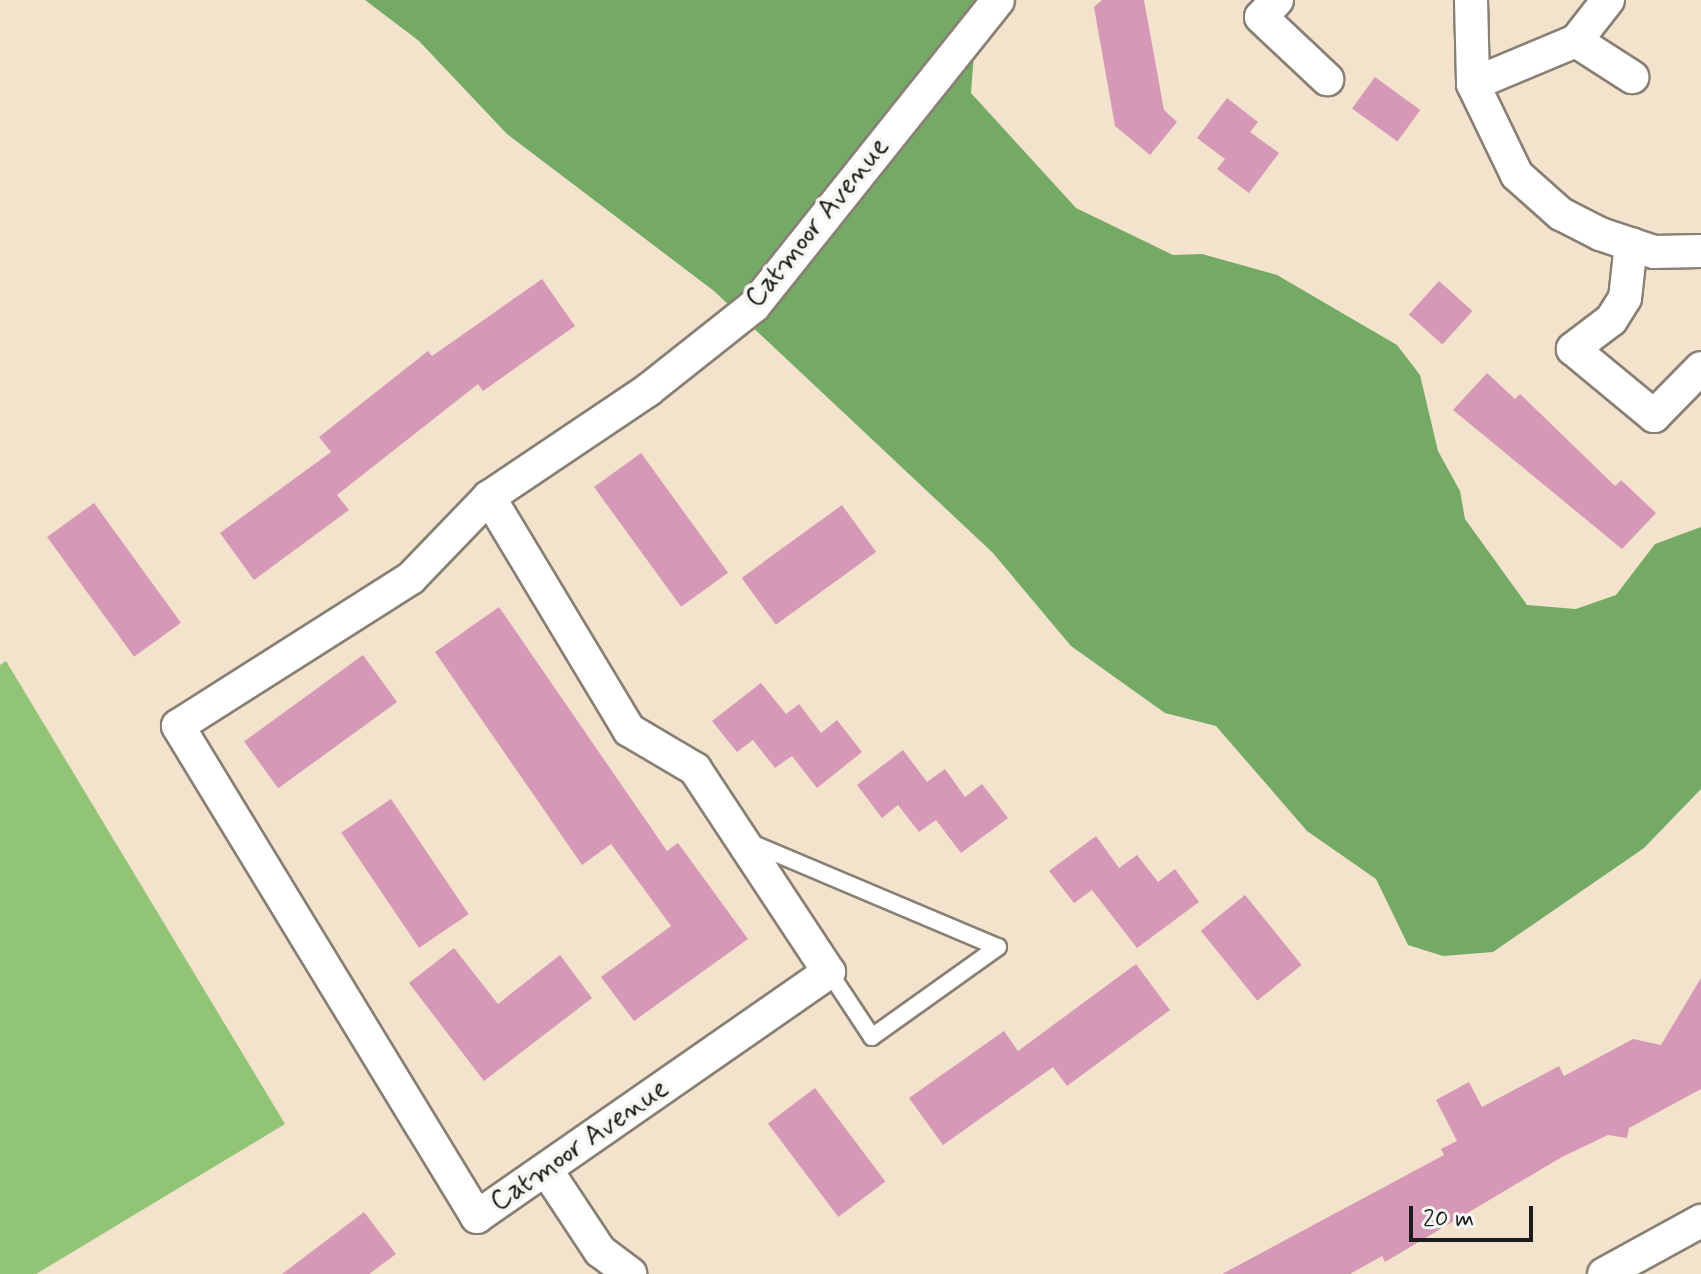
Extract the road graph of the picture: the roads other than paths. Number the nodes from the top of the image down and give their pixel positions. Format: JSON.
{"nodes":[{"id":1,"x":998,"y":0,"type":"edge"},
{"id":2,"x":1277,"y":0,"type":"edge"},
{"id":3,"x":1471,"y":0,"type":"edge"},
{"id":4,"x":1608,"y":0,"type":"edge"},
{"id":5,"x":1576,"y":41,"type":"junction"},
{"id":6,"x":1632,"y":77,"type":"dead end"},
{"id":7,"x":1327,"y":79,"type":"dead end"},
{"id":8,"x":1473,"y":84,"type":"junction"},
{"id":9,"x":1631,"y":244,"type":"junction"},
{"id":10,"x":1701,"y":251,"type":"edge"},
{"id":11,"x":1701,"y":368,"type":"edge"},
{"id":12,"x":489,"y":497,"type":"junction"},
{"id":13,"x":749,"y":842,"type":"junction"},
{"id":14,"x":829,"y":972,"type":"junction"},
{"id":15,"x":547,"y":1171,"type":"junction"},
{"id":16,"x":1701,"y":1221,"type":"edge"},
{"id":17,"x":630,"y":1274,"type":"edge"},
{"id":18,"x":1604,"y":1274,"type":"edge"}],
"edges":[{"from":1,"to":12,"type":"street","name":"Catmoor Avenue"},
{"from":2,"to":7,"type":"street"},
{"from":3,"to":8,"type":"street"},
{"from":4,"to":5,"type":"street"},
{"from":5,"to":6,"type":"street"},
{"from":5,"to":8,"type":"street"},
{"from":8,"to":9,"type":"street"},
{"from":9,"to":10,"type":"street"},
{"from":9,"to":11,"type":"street"},
{"from":12,"to":13,"type":"street"},
{"from":12,"to":15,"type":"street","name":"Catmoor Avenue"},
{"from":13,"to":14,"type":"street"},
{"from":13,"to":14,"type":"lane"},
{"from":14,"to":15,"type":"street","name":"Catmoor Avenue"},
{"from":15,"to":17,"type":"street"},
{"from":16,"to":18,"type":"street"}]}
